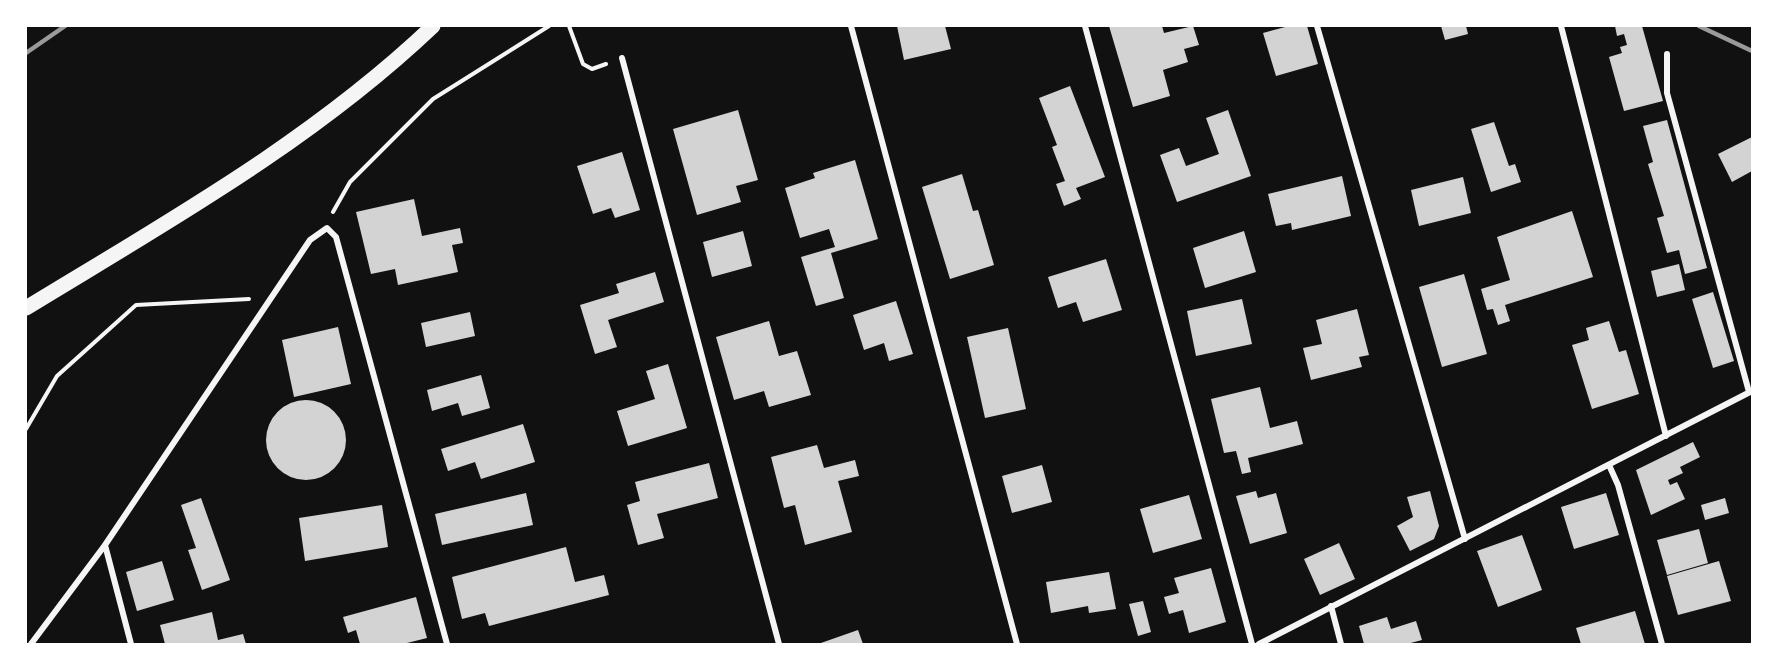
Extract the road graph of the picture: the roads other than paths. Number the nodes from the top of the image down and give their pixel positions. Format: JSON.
{"nodes":[{"id":1,"x":433,"y":26,"type":"edge"},
{"id":2,"x":851,"y":26,"type":"edge"},
{"id":3,"x":1084,"y":26,"type":"edge"},
{"id":4,"x":1317,"y":26,"type":"edge"},
{"id":5,"x":1562,"y":26,"type":"edge"},
{"id":6,"x":1667,"y":54,"type":"dead end"},
{"id":7,"x":622,"y":58,"type":"road end"},
{"id":8,"x":26,"y":308,"type":"edge"},
{"id":9,"x":1751,"y":392,"type":"edge"},
{"id":10,"x":1666,"y":436,"type":"junction"},
{"id":11,"x":1609,"y":465,"type":"junction"},
{"id":12,"x":1465,"y":539,"type":"junction"},
{"id":13,"x":105,"y":545,"type":"junction"},
{"id":14,"x":1331,"y":606,"type":"junction"},
{"id":15,"x":31,"y":645,"type":"edge"},
{"id":16,"x":131,"y":645,"type":"edge"},
{"id":17,"x":447,"y":645,"type":"edge"},
{"id":18,"x":779,"y":645,"type":"edge"},
{"id":19,"x":1017,"y":645,"type":"edge"},
{"id":20,"x":1252,"y":645,"type":"edge"},
{"id":21,"x":1259,"y":645,"type":"edge"},
{"id":22,"x":1341,"y":645,"type":"edge"},
{"id":23,"x":1662,"y":645,"type":"edge"}],
"edges":[{"from":1,"to":8,"type":"main road"},
{"from":2,"to":19,"type":"street"},
{"from":3,"to":20,"type":"street"},
{"from":4,"to":12,"type":"street"},
{"from":5,"to":10,"type":"street"},
{"from":6,"to":9,"type":"street"},
{"from":7,"to":18,"type":"street"},
{"from":9,"to":10,"type":"street"},
{"from":10,"to":11,"type":"street"},
{"from":11,"to":12,"type":"street"},
{"from":11,"to":23,"type":"street"},
{"from":12,"to":14,"type":"street"},
{"from":13,"to":15,"type":"street"},
{"from":13,"to":16,"type":"street"},
{"from":13,"to":17,"type":"street"},
{"from":14,"to":21,"type":"street"},
{"from":14,"to":22,"type":"street"}]}
